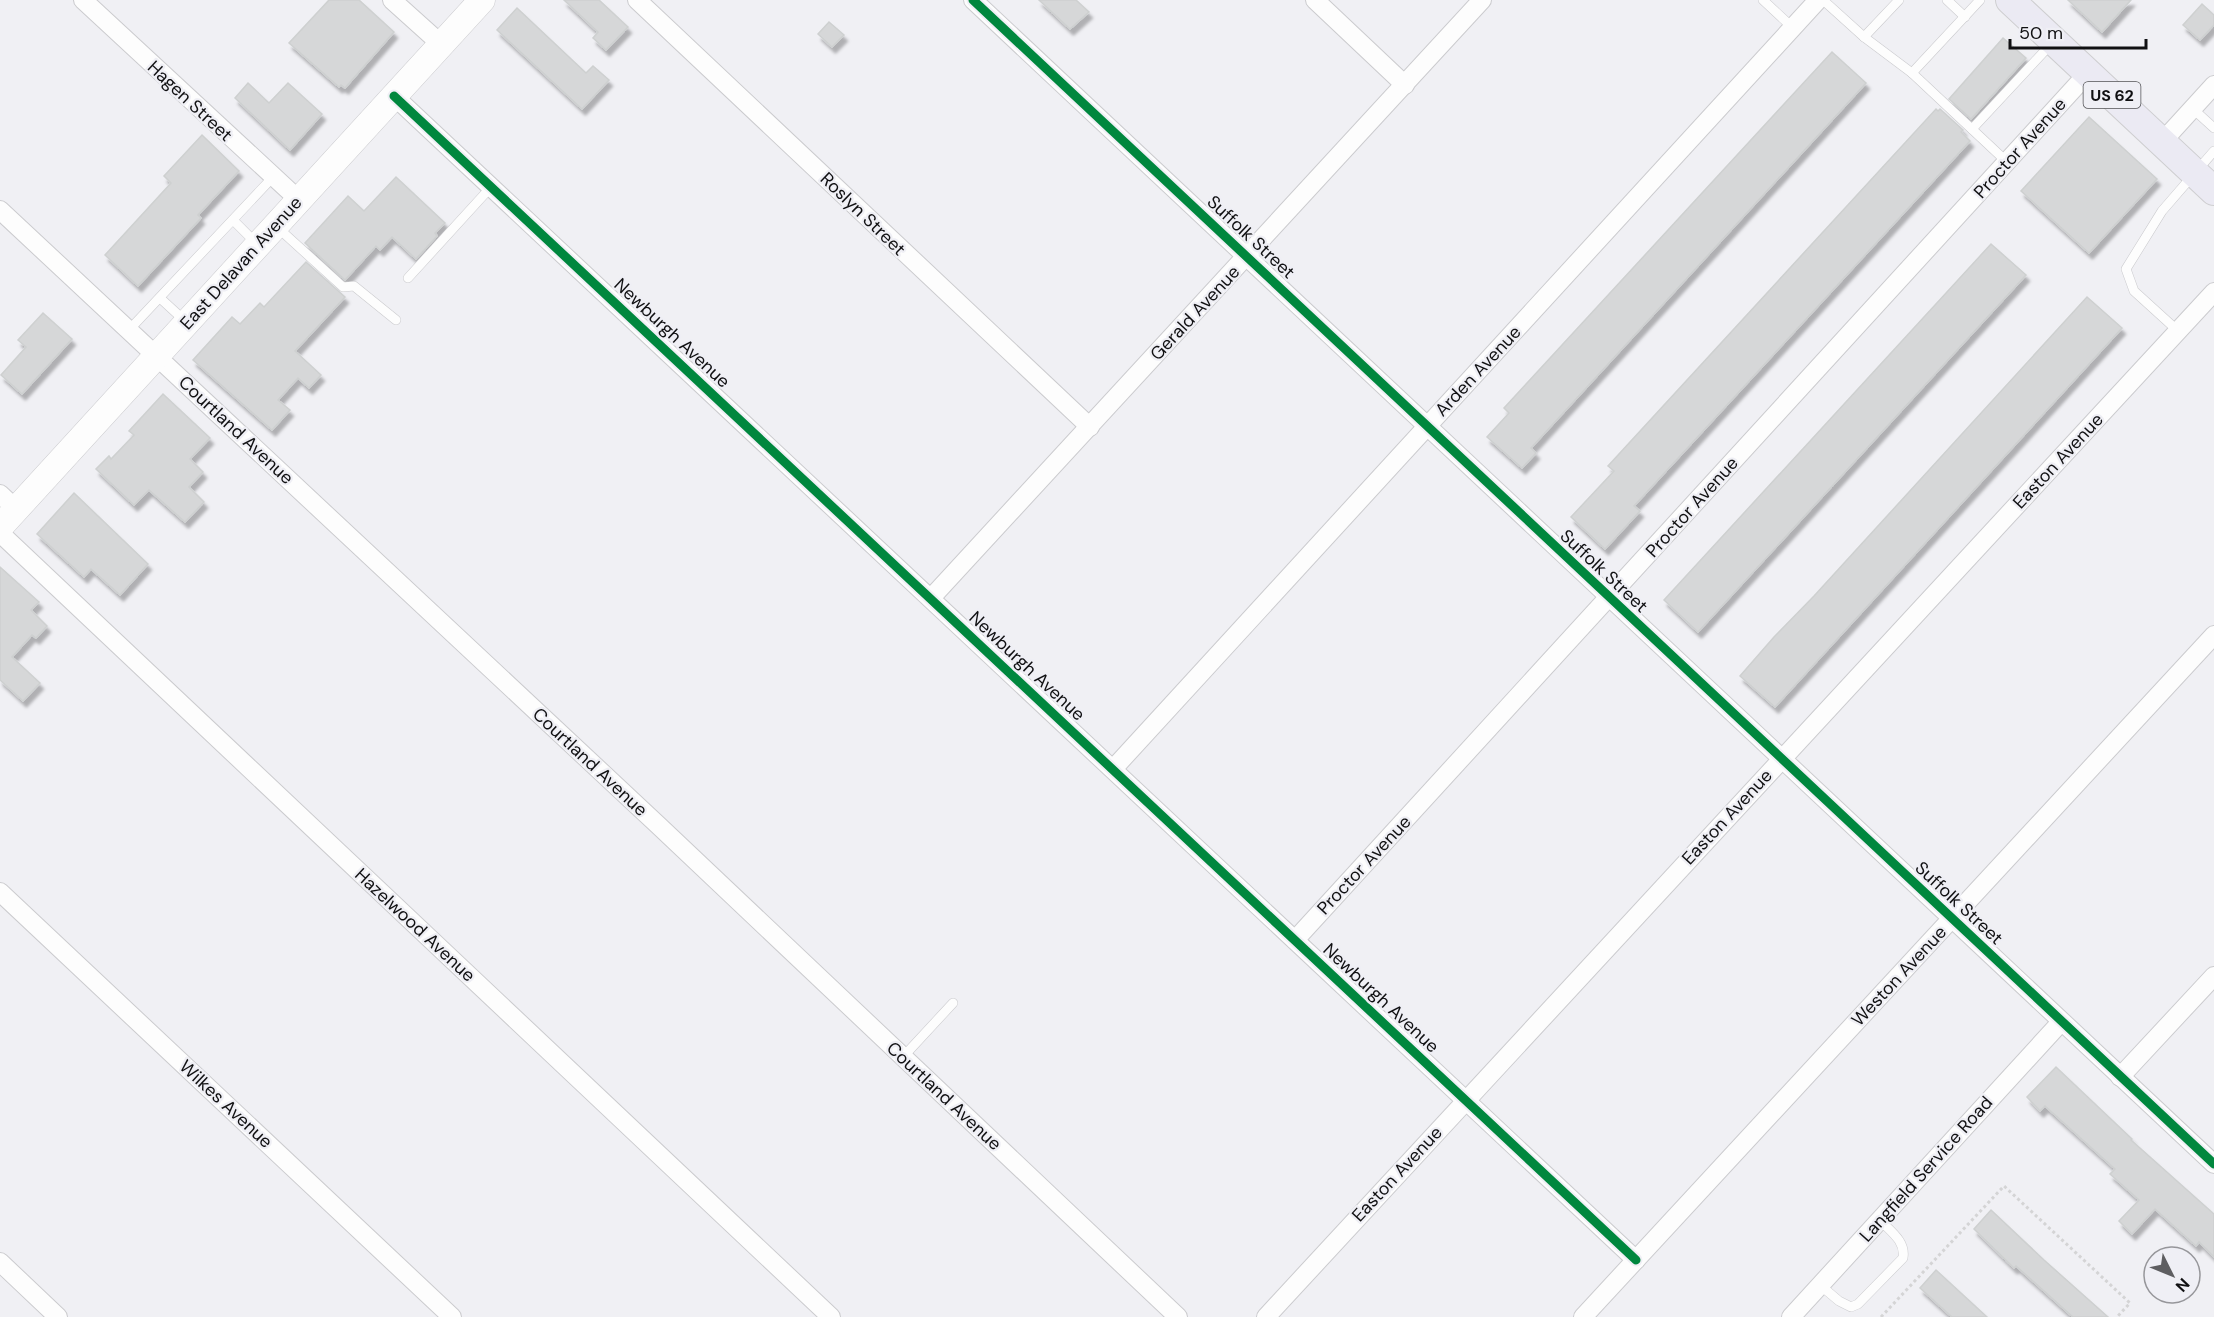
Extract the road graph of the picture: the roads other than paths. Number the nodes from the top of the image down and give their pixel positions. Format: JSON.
{"nodes":[{"id":1,"x":83,"y":0,"type":"edge"},
{"id":2,"x":392,"y":0,"type":"edge"},
{"id":3,"x":482,"y":0,"type":"edge"},
{"id":4,"x":637,"y":0,"type":"edge"},
{"id":5,"x":973,"y":0,"type":"edge"},
{"id":6,"x":1315,"y":0,"type":"edge"},
{"id":7,"x":1482,"y":0,"type":"edge"},
{"id":8,"x":1763,"y":0,"type":"edge"},
{"id":9,"x":1820,"y":0,"type":"edge"},
{"id":10,"x":1899,"y":0,"type":"edge"},
{"id":11,"x":1947,"y":0,"type":"edge"},
{"id":12,"x":1980,"y":0,"type":"edge"},
{"id":13,"x":2010,"y":0,"type":"edge"},
{"id":14,"x":1965,"y":17,"type":"junction"},
{"id":15,"x":1793,"y":28,"type":"junction"},
{"id":16,"x":1864,"y":37,"type":"junction"},
{"id":17,"x":2054,"y":41,"type":"junction"},
{"id":18,"x":442,"y":45,"type":"junction"},
{"id":19,"x":1912,"y":73,"type":"junction"},
{"id":20,"x":2088,"y":73,"type":"junction"},
{"id":21,"x":1405,"y":85,"type":"junction"},
{"id":22,"x":2214,"y":85,"type":"edge"},
{"id":23,"x":394,"y":96,"type":"junction"},
{"id":24,"x":2192,"y":108,"type":"junction"},
{"id":25,"x":2214,"y":128,"type":"edge"},
{"id":26,"x":1972,"y":129,"type":"junction"},
{"id":27,"x":2162,"y":142,"type":"junction"},
{"id":28,"x":2214,"y":151,"type":"edge"},
{"id":29,"x":2007,"y":162,"type":"junction"},
{"id":30,"x":273,"y":177,"type":"junction"},
{"id":31,"x":2205,"y":182,"type":"edge"},
{"id":32,"x":491,"y":188,"type":"junction"},
{"id":33,"x":299,"y":200,"type":"junction"},
{"id":34,"x":0,"y":210,"type":"edge"},
{"id":35,"x":232,"y":220,"type":"junction"},
{"id":36,"x":275,"y":226,"type":"junction"},
{"id":37,"x":258,"y":245,"type":"junction"},
{"id":38,"x":1247,"y":256,"type":"junction"},
{"id":39,"x":408,"y":278,"type":"dead end"},
{"id":40,"x":2214,"y":292,"type":"edge"},
{"id":41,"x":160,"y":298,"type":"junction"},
{"id":42,"x":396,"y":320,"type":"dead end"},
{"id":43,"x":187,"y":322,"type":"junction"},
{"id":44,"x":129,"y":330,"type":"junction"},
{"id":45,"x":2178,"y":331,"type":"junction"},
{"id":46,"x":156,"y":355,"type":"junction"},
{"id":47,"x":1427,"y":426,"type":"junction"},
{"id":48,"x":1090,"y":427,"type":"junction"},
{"id":49,"x":5,"y":510,"type":"edge"},
{"id":50,"x":0,"y":533,"type":"edge"},
{"id":51,"x":1608,"y":597,"type":"junction"},
{"id":52,"x":932,"y":598,"type":"junction"},
{"id":53,"x":2214,"y":635,"type":"edge"},
{"id":54,"x":1781,"y":759,"type":"junction"},
{"id":55,"x":1113,"y":769,"type":"junction"},
{"id":56,"x":0,"y":891,"type":"edge"},
{"id":57,"x":1952,"y":920,"type":"junction"},
{"id":58,"x":1295,"y":940,"type":"junction"},
{"id":59,"x":2214,"y":976,"type":"edge"},
{"id":60,"x":953,"y":1003,"type":"dead end"},
{"id":61,"x":2061,"y":1022,"type":"junction"},
{"id":62,"x":903,"y":1057,"type":"junction"},
{"id":63,"x":2120,"y":1077,"type":"junction"},
{"id":64,"x":1466,"y":1100,"type":"junction"},
{"id":65,"x":2214,"y":1164,"type":"edge"},
{"id":66,"x":1880,"y":1220,"type":"junction"},
{"id":67,"x":1636,"y":1260,"type":"junction"},
{"id":68,"x":0,"y":1262,"type":"edge"},
{"id":69,"x":1820,"y":1285,"type":"junction"},
{"id":70,"x":58,"y":1317,"type":"edge"},
{"id":71,"x":452,"y":1317,"type":"edge"},
{"id":72,"x":831,"y":1317,"type":"edge"},
{"id":73,"x":1178,"y":1317,"type":"edge"},
{"id":74,"x":1266,"y":1317,"type":"edge"},
{"id":75,"x":1584,"y":1317,"type":"edge"},
{"id":76,"x":1791,"y":1317,"type":"edge"}],
"edges":[{"from":1,"to":30,"type":"street","name":"Hagen Street"},
{"from":2,"to":18,"type":"street"},
{"from":3,"to":18,"type":"street","name":"East Delavan Avenue"},
{"from":4,"to":48,"type":"street","name":"Roslyn Street"},
{"from":5,"to":38,"type":"street","name":"Suffolk Street"},
{"from":6,"to":21,"type":"street"},
{"from":7,"to":21,"type":"street","name":"Gerald Avenue"},
{"from":8,"to":15,"type":"lane"},
{"from":9,"to":15,"type":"street","name":"Arden Avenue"},
{"from":9,"to":16,"type":"lane"},
{"from":10,"to":16,"type":"lane"},
{"from":11,"to":14,"type":"lane"},
{"from":12,"to":14,"type":"lane"},
{"from":13,"to":17,"type":"main road","number":"US 62"},
{"from":14,"to":19,"type":"lane"},
{"from":15,"to":47,"type":"street","name":"Arden Avenue"},
{"from":16,"to":19,"type":"lane"},
{"from":17,"to":20,"type":"main road","number":"US 62"},
{"from":17,"to":26,"type":"lane"},
{"from":18,"to":23,"type":"street","name":"East Delavan Avenue"},
{"from":19,"to":26,"type":"lane"},
{"from":20,"to":27,"type":"main road","number":"US 62"},
{"from":20,"to":29,"type":"street","name":"Proctor Avenue"},
{"from":21,"to":38,"type":"street","name":"Gerald Avenue"},
{"from":22,"to":24,"type":"street"},
{"from":23,"to":32,"type":"street","name":"Newburgh Avenue"},
{"from":23,"to":33,"type":"street","name":"East Delavan Avenue"},
{"from":24,"to":25,"type":"lane"},
{"from":24,"to":27,"type":"street"},
{"from":26,"to":29,"type":"lane"},
{"from":27,"to":31,"type":"main road","number":"US 62"},
{"from":28,"to":31,"type":"lane"},
{"from":29,"to":51,"type":"street","name":"Proctor Avenue"},
{"from":30,"to":33,"type":"street","name":"Hagen Street"},
{"from":30,"to":35,"type":"lane"},
{"from":31,"to":45,"type":"lane"},
{"from":32,"to":39,"type":"lane"},
{"from":32,"to":52,"type":"street","name":"Newburgh Avenue"},
{"from":33,"to":36,"type":"street","name":"East Delavan Avenue"},
{"from":34,"to":44,"type":"street","name":"Courtland Avenue"},
{"from":35,"to":37,"type":"lane"},
{"from":35,"to":41,"type":"lane"},
{"from":36,"to":37,"type":"street","name":"East Delavan Avenue"},
{"from":36,"to":42,"type":"lane"},
{"from":37,"to":43,"type":"street","name":"East Delavan Avenue"},
{"from":38,"to":47,"type":"street","name":"Suffolk Street"},
{"from":38,"to":48,"type":"street","name":"Gerald Avenue"},
{"from":40,"to":45,"type":"street","name":"Easton Avenue"},
{"from":41,"to":43,"type":"lane"},
{"from":41,"to":44,"type":"lane"},
{"from":43,"to":46,"type":"street","name":"East Delavan Avenue"},
{"from":44,"to":46,"type":"street","name":"Courtland Avenue"},
{"from":45,"to":54,"type":"street","name":"Easton Avenue"},
{"from":46,"to":49,"type":"street","name":"East Delavan Avenue"},
{"from":46,"to":62,"type":"street","name":"Courtland Avenue"},
{"from":47,"to":51,"type":"street","name":"Suffolk Street"},
{"from":47,"to":55,"type":"street","name":"Arden Avenue"},
{"from":48,"to":52,"type":"street","name":"Gerald Avenue"},
{"from":50,"to":72,"type":"street","name":"Hazelwood Avenue"},
{"from":51,"to":54,"type":"street","name":"Suffolk Street"},
{"from":51,"to":58,"type":"street","name":"Proctor Avenue"},
{"from":52,"to":55,"type":"street","name":"Newburgh Avenue"},
{"from":53,"to":57,"type":"street","name":"Weston Avenue"},
{"from":54,"to":57,"type":"street","name":"Suffolk Street"},
{"from":54,"to":64,"type":"street","name":"Easton Avenue"},
{"from":55,"to":58,"type":"street","name":"Newburgh Avenue"},
{"from":56,"to":71,"type":"street","name":"Wilkes Avenue"},
{"from":57,"to":61,"type":"street","name":"Suffolk Street"},
{"from":57,"to":67,"type":"street","name":"Weston Avenue"},
{"from":58,"to":64,"type":"street","name":"Newburgh Avenue"},
{"from":59,"to":63,"type":"street"},
{"from":60,"to":62,"type":"lane"},
{"from":61,"to":63,"type":"street","name":"Suffolk Street"},
{"from":61,"to":66,"type":"street","name":"Langfield Service Road"},
{"from":62,"to":73,"type":"street","name":"Courtland Avenue"},
{"from":63,"to":65,"type":"street","name":"Suffolk Street"},
{"from":64,"to":67,"type":"street","name":"Newburgh Avenue"},
{"from":64,"to":74,"type":"street","name":"Easton Avenue"},
{"from":66,"to":69,"type":"street","name":"Langfield Service Road"},
{"from":66,"to":69,"type":"lane"},
{"from":67,"to":75,"type":"street","name":"Weston Avenue"},
{"from":68,"to":70,"type":"street"},
{"from":69,"to":76,"type":"street","name":"Langfield Service Road"}]}
